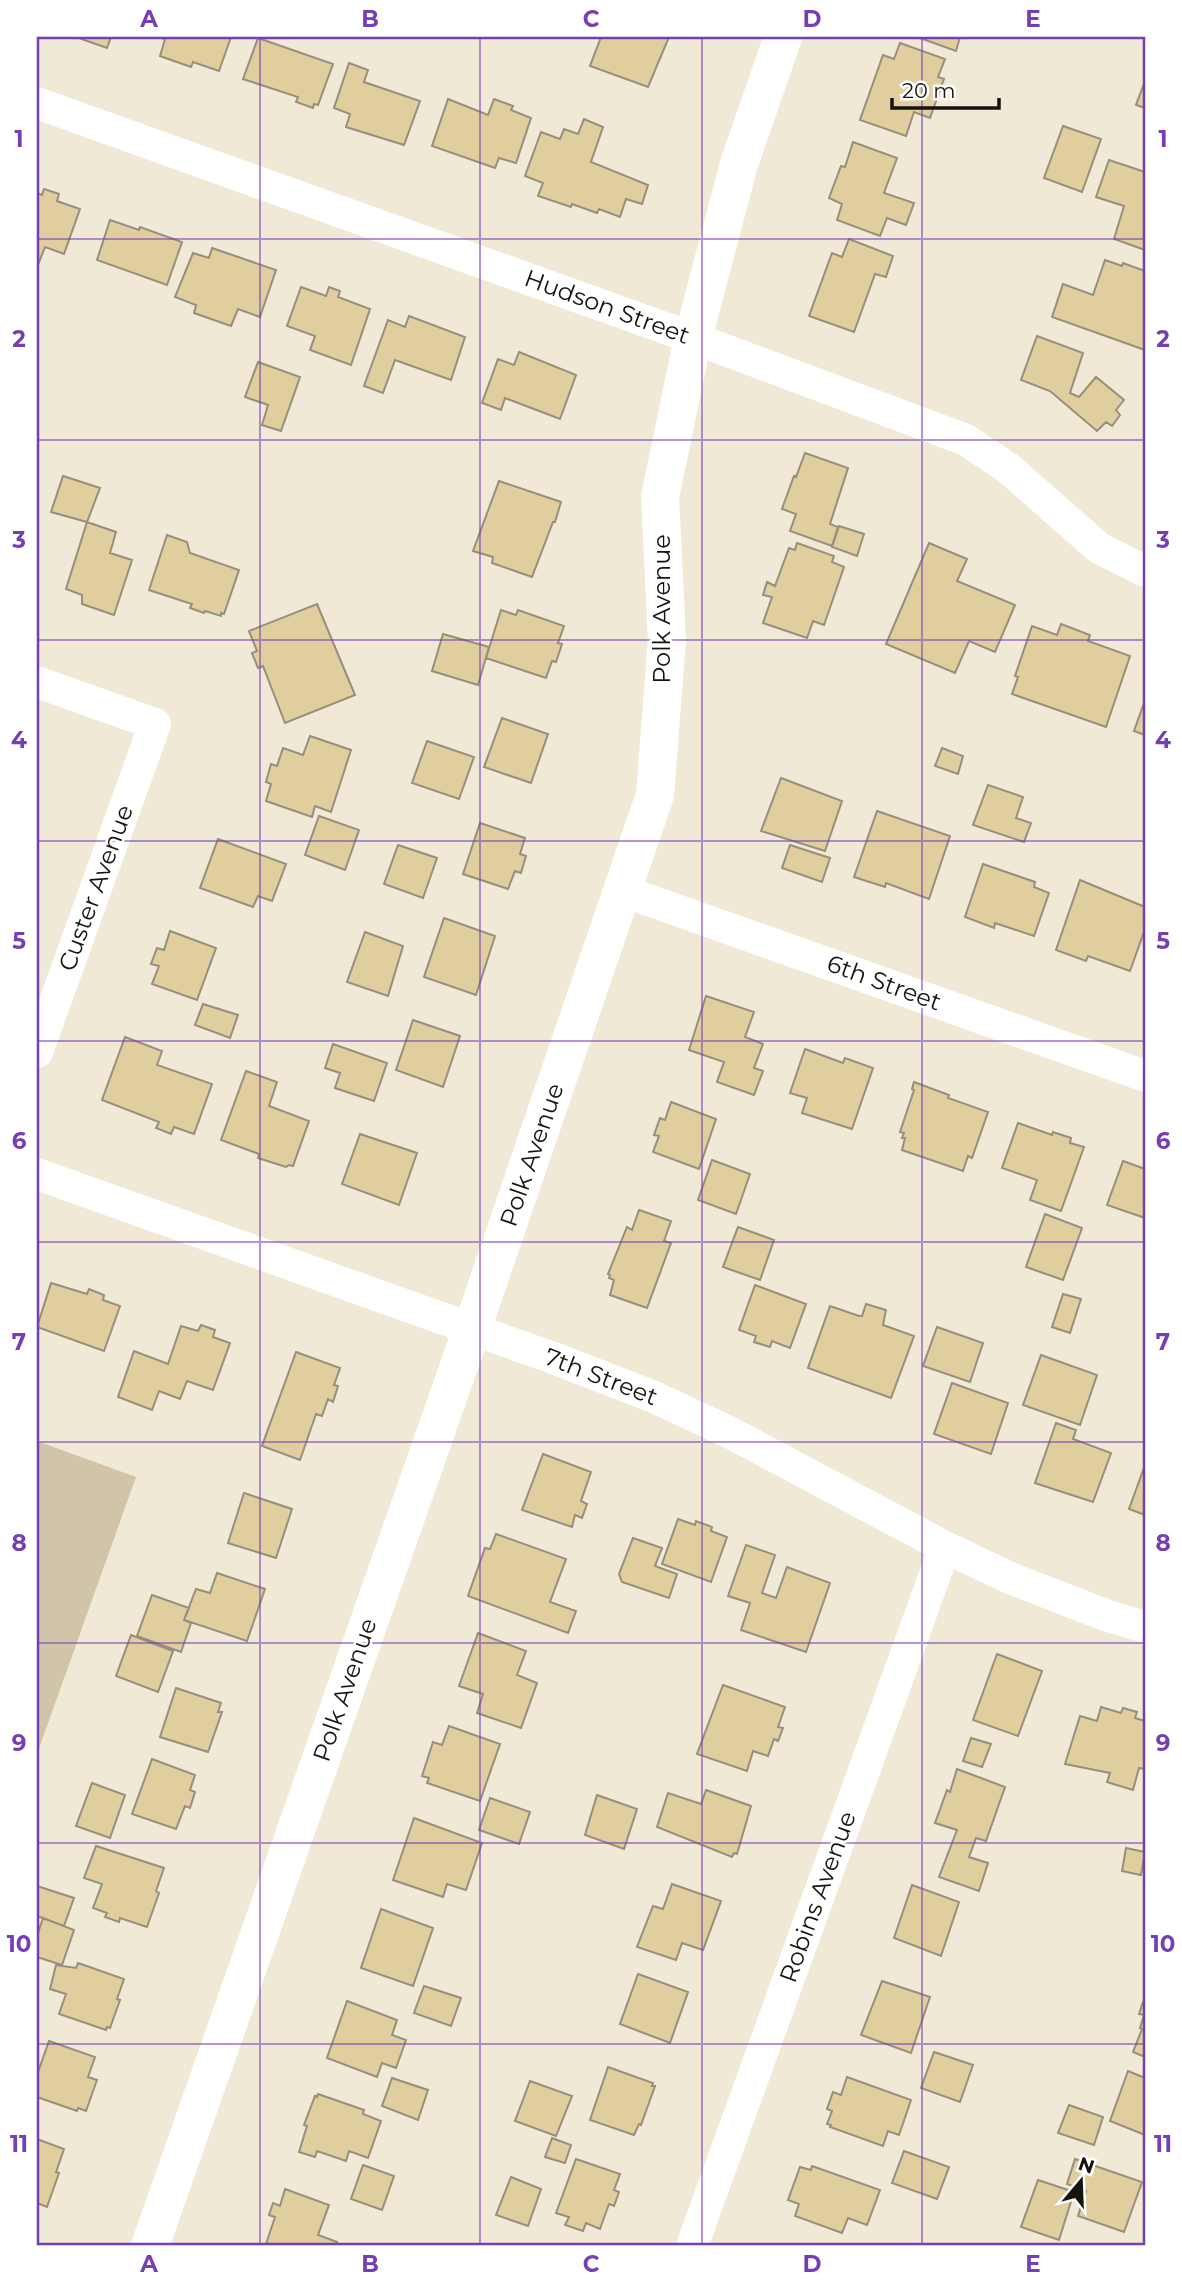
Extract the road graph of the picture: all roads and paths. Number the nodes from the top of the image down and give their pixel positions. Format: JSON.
{"nodes":[{"id":1,"x":783,"y":37,"type":"edge"},
{"id":2,"x":37,"y":103,"type":"edge"},
{"id":3,"x":693,"y":338,"type":"junction"},
{"id":4,"x":1145,"y":571,"type":"edge"},
{"id":5,"x":37,"y":682,"type":"edge"},
{"id":6,"x":622,"y":891,"type":"junction"},
{"id":7,"x":37,"y":1052,"type":"edge"},
{"id":8,"x":1145,"y":1076,"type":"edge"},
{"id":9,"x":37,"y":1174,"type":"edge"},
{"id":10,"x":472,"y":1329,"type":"junction"},
{"id":11,"x":945,"y":1547,"type":"junction"},
{"id":12,"x":1145,"y":1627,"type":"edge"},
{"id":13,"x":150,"y":2246,"type":"edge"},
{"id":14,"x":692,"y":2246,"type":"edge"}],
"edges":[{"from":1,"to":3,"type":"street","name":"Polk Avenue"},
{"from":2,"to":3,"type":"street","name":"Hudson Street"},
{"from":3,"to":4,"type":"street","name":"Hudson Street"},
{"from":3,"to":6,"type":"street","name":"Polk Avenue"},
{"from":5,"to":7,"type":"street","name":"Custer Avenue"},
{"from":6,"to":8,"type":"street","name":"6th Street"},
{"from":6,"to":10,"type":"street","name":"Polk Avenue"},
{"from":9,"to":10,"type":"street","name":"7th Street"},
{"from":10,"to":11,"type":"street","name":"7th Street"},
{"from":10,"to":13,"type":"street","name":"Polk Avenue"},
{"from":11,"to":12,"type":"street","name":"7th Street"},
{"from":11,"to":14,"type":"street","name":"Robins Avenue"}]}
